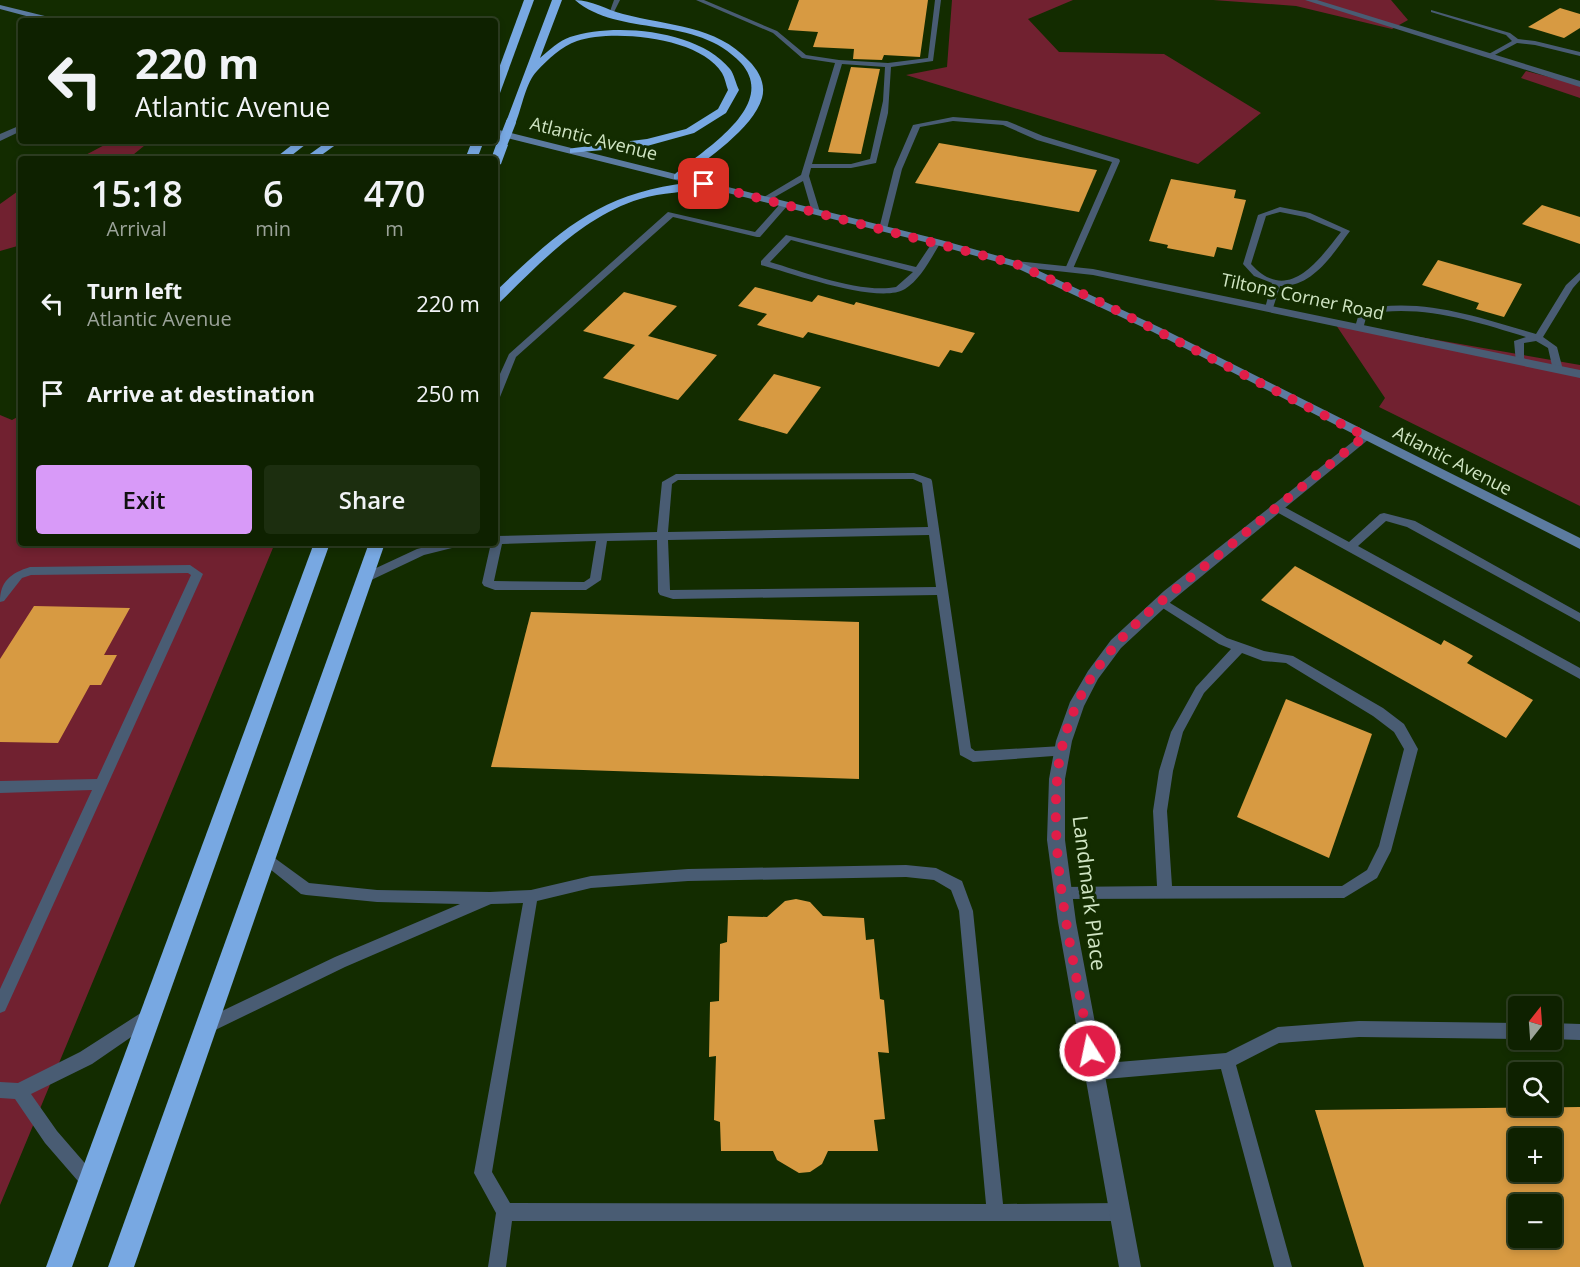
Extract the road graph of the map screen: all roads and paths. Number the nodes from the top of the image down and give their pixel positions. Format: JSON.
{"nodes":[{"id":1,"x":530,"y":0,"type":"edge"},
{"id":2,"x":557,"y":0,"type":"edge"},
{"id":3,"x":580,"y":0,"type":"edge"},
{"id":4,"x":617,"y":0,"type":"edge"},
{"id":5,"x":699,"y":0,"type":"edge"},
{"id":6,"x":939,"y":0,"type":"edge"},
{"id":7,"x":1309,"y":0,"type":"edge"},
{"id":8,"x":0,"y":7,"type":"edge"},
{"id":9,"x":1433,"y":11,"type":"dead end"},
{"id":10,"x":611,"y":13,"type":"junction"},
{"id":11,"x":42,"y":18,"type":"edge"},
{"id":12,"x":1516,"y":41,"type":"junction"},
{"id":13,"x":1580,"y":54,"type":"edge"},
{"id":14,"x":1489,"y":56,"type":"junction"},
{"id":15,"x":839,"y":62,"type":"junction"},
{"id":16,"x":888,"y":65,"type":"junction"},
{"id":17,"x":530,"y":72,"type":"junction"},
{"id":18,"x":1580,"y":84,"type":"edge"},
{"id":19,"x":498,"y":85,"type":"edge"},
{"id":20,"x":18,"y":129,"type":"edge"},
{"id":21,"x":498,"y":133,"type":"edge"},
{"id":22,"x":0,"y":138,"type":"edge"},
{"id":23,"x":300,"y":144,"type":"edge"},
{"id":24,"x":331,"y":144,"type":"edge"},
{"id":25,"x":574,"y":151,"type":"junction"},
{"id":26,"x":284,"y":156,"type":"edge"},
{"id":27,"x":313,"y":156,"type":"edge"},
{"id":28,"x":498,"y":156,"type":"edge"},
{"id":29,"x":808,"y":166,"type":"junction"},
{"id":30,"x":805,"y":176,"type":"junction"},
{"id":31,"x":678,"y":177,"type":"junction"},
{"id":32,"x":704,"y":184,"type":"junction"},
{"id":33,"x":763,"y":200,"type":"junction"},
{"id":34,"x":784,"y":205,"type":"junction"},
{"id":35,"x":816,"y":212,"type":"junction"},
{"id":36,"x":883,"y":229,"type":"junction"},
{"id":37,"x":938,"y":242,"type":"junction"},
{"id":38,"x":1016,"y":264,"type":"junction"},
{"id":39,"x":1069,"y":269,"type":"junction"},
{"id":40,"x":916,"y":270,"type":"junction"},
{"id":41,"x":1580,"y":275,"type":"edge"},
{"id":42,"x":1276,"y":283,"type":"junction"},
{"id":43,"x":498,"y":296,"type":"edge"},
{"id":44,"x":1269,"y":308,"type":"junction"},
{"id":45,"x":1360,"y":327,"type":"junction"},
{"id":46,"x":1538,"y":338,"type":"junction"},
{"id":47,"x":1519,"y":361,"type":"junction"},
{"id":48,"x":1558,"y":370,"type":"junction"},
{"id":49,"x":1580,"y":374,"type":"edge"},
{"id":50,"x":498,"y":390,"type":"edge"},
{"id":51,"x":1365,"y":436,"type":"junction"},
{"id":52,"x":1277,"y":507,"type":"junction"},
{"id":53,"x":934,"y":531,"type":"junction"},
{"id":54,"x":662,"y":536,"type":"junction"},
{"id":55,"x":602,"y":538,"type":"junction"},
{"id":56,"x":498,"y":540,"type":"edge"},
{"id":57,"x":1580,"y":544,"type":"edge"},
{"id":58,"x":321,"y":546,"type":"edge"},
{"id":59,"x":376,"y":546,"type":"edge"},
{"id":60,"x":444,"y":546,"type":"edge"},
{"id":61,"x":495,"y":546,"type":"edge"},
{"id":62,"x":1351,"y":546,"type":"junction"},
{"id":63,"x":363,"y":579,"type":"junction"},
{"id":64,"x":942,"y":591,"type":"junction"},
{"id":65,"x":0,"y":598,"type":"edge"},
{"id":66,"x":1162,"y":602,"type":"junction"},
{"id":67,"x":1580,"y":618,"type":"edge"},
{"id":68,"x":1239,"y":648,"type":"junction"},
{"id":69,"x":1580,"y":674,"type":"edge"},
{"id":70,"x":1062,"y":751,"type":"junction"},
{"id":71,"x":101,"y":784,"type":"junction"},
{"id":72,"x":0,"y":787,"type":"edge"},
{"id":73,"x":265,"y":857,"type":"junction"},
{"id":74,"x":1165,"y":892,"type":"junction"},
{"id":75,"x":1063,"y":893,"type":"junction"},
{"id":76,"x":531,"y":896,"type":"junction"},
{"id":77,"x":490,"y":898,"type":"junction"},
{"id":78,"x":0,"y":1006,"type":"edge"},
{"id":79,"x":151,"y":1014,"type":"junction"},
{"id":80,"x":206,"y":1027,"type":"junction"},
{"id":81,"x":1508,"y":1031,"type":"edge"},
{"id":82,"x":1562,"y":1031,"type":"edge"},
{"id":83,"x":1580,"y":1032,"type":"edge"},
{"id":84,"x":1227,"y":1061,"type":"junction"},
{"id":85,"x":1094,"y":1072,"type":"junction"},
{"id":86,"x":0,"y":1090,"type":"edge"},
{"id":87,"x":19,"y":1090,"type":"junction"},
{"id":88,"x":90,"y":1182,"type":"junction"},
{"id":89,"x":505,"y":1212,"type":"junction"},
{"id":90,"x":1120,"y":1212,"type":"junction"},
{"id":91,"x":995,"y":1213,"type":"junction"},
{"id":92,"x":59,"y":1267,"type":"edge"},
{"id":93,"x":121,"y":1267,"type":"edge"},
{"id":94,"x":497,"y":1267,"type":"edge"},
{"id":95,"x":1130,"y":1267,"type":"edge"},
{"id":96,"x":1283,"y":1267,"type":"edge"}],
"edges":[{"from":1,"to":19,"type":"highway"},
{"from":2,"to":17,"type":"highway"},
{"from":3,"to":10,"type":"highway"},
{"from":4,"to":10,"type":"lane"},
{"from":5,"to":15,"type":"lane"},
{"from":6,"to":16,"type":"lane"},
{"from":7,"to":14,"type":"street"},
{"from":8,"to":11,"type":"main road"},
{"from":9,"to":12,"type":"lane"},
{"from":10,"to":31,"type":"highway"},
{"from":12,"to":13,"type":"lane"},
{"from":12,"to":14,"type":"lane"},
{"from":14,"to":18,"type":"street"},
{"from":15,"to":16,"type":"lane"},
{"from":15,"to":29,"type":"lane"},
{"from":16,"to":29,"type":"lane"},
{"from":17,"to":25,"type":"highway"},
{"from":17,"to":28,"type":"highway","bridge":true},
{"from":20,"to":22,"type":"street"},
{"from":21,"to":25,"type":"main road","name":"Atlantic Avenue"},
{"from":23,"to":26,"type":"highway"},
{"from":24,"to":27,"type":"highway"},
{"from":25,"to":31,"type":"main road","name":"Atlantic Avenue"},
{"from":29,"to":30,"type":"lane"},
{"from":30,"to":33,"type":"lane"},
{"from":30,"to":35,"type":"lane"},
{"from":31,"to":32,"type":"main road","name":"Atlantic Avenue"},
{"from":32,"to":33,"type":"main road","name":"Atlantic Avenue"},
{"from":32,"to":43,"type":"highway"},
{"from":33,"to":34,"type":"main road","name":"Atlantic Avenue"},
{"from":34,"to":35,"type":"main road","name":"Atlantic Avenue"},
{"from":34,"to":50,"type":"lane"},
{"from":35,"to":36,"type":"main road","name":"Atlantic Avenue"},
{"from":36,"to":37,"type":"main road","name":"Atlantic Avenue"},
{"from":36,"to":39,"type":"lane"},
{"from":37,"to":38,"type":"main road","name":"Atlantic Avenue"},
{"from":37,"to":40,"type":"lane"},
{"from":38,"to":39,"type":"street","name":"Tiltons Corner Road"},
{"from":38,"to":51,"type":"main road","name":"Atlantic Avenue"},
{"from":39,"to":44,"type":"street","name":"Tiltons Corner Road"},
{"from":40,"to":40,"type":"lane"},
{"from":41,"to":46,"type":"lane"},
{"from":42,"to":42,"type":"lane"},
{"from":42,"to":44,"type":"lane"},
{"from":44,"to":45,"type":"street","name":"Tiltons Corner Road"},
{"from":45,"to":46,"type":"lane"},
{"from":45,"to":47,"type":"street","name":"Tiltons Corner Road"},
{"from":46,"to":47,"type":"lane"},
{"from":46,"to":48,"type":"lane"},
{"from":47,"to":48,"type":"street","name":"Tiltons Corner Road"},
{"from":48,"to":49,"type":"street","name":"Tiltons Corner Road"},
{"from":51,"to":52,"type":"street","name":"Landmark Place"},
{"from":51,"to":57,"type":"main road","name":"Atlantic Avenue"},
{"from":52,"to":62,"type":"lane"},
{"from":52,"to":66,"type":"street","name":"Landmark Place"},
{"from":53,"to":54,"type":"lane"},
{"from":53,"to":54,"type":"lane"},
{"from":53,"to":64,"type":"lane"},
{"from":54,"to":55,"type":"lane"},
{"from":54,"to":64,"type":"lane"},
{"from":55,"to":56,"type":"lane"},
{"from":55,"to":61,"type":"lane"},
{"from":58,"to":79,"type":"highway"},
{"from":59,"to":63,"type":"highway"},
{"from":60,"to":63,"type":"lane"},
{"from":62,"to":67,"type":"lane"},
{"from":62,"to":69,"type":"lane"},
{"from":63,"to":73,"type":"highway"},
{"from":64,"to":70,"type":"lane"},
{"from":65,"to":71,"type":"lane"},
{"from":66,"to":68,"type":"lane"},
{"from":66,"to":70,"type":"street","name":"Landmark Place"},
{"from":68,"to":74,"type":"lane"},
{"from":68,"to":74,"type":"lane"},
{"from":70,"to":75,"type":"street","name":"Landmark Place"},
{"from":71,"to":72,"type":"lane"},
{"from":71,"to":78,"type":"lane"},
{"from":73,"to":77,"type":"lane"},
{"from":73,"to":80,"type":"highway"},
{"from":74,"to":75,"type":"lane"},
{"from":75,"to":85,"type":"street","name":"Landmark Place"},
{"from":76,"to":77,"type":"lane"},
{"from":76,"to":89,"type":"lane"},
{"from":76,"to":91,"type":"lane"},
{"from":77,"to":80,"type":"lane"},
{"from":79,"to":87,"type":"lane"},
{"from":79,"to":88,"type":"highway"},
{"from":80,"to":93,"type":"highway"},
{"from":81,"to":84,"type":"lane"},
{"from":82,"to":83,"type":"lane"},
{"from":84,"to":85,"type":"lane"},
{"from":84,"to":96,"type":"lane"},
{"from":85,"to":90,"type":"street","name":"Landmark Place"},
{"from":86,"to":87,"type":"lane"},
{"from":87,"to":88,"type":"lane"},
{"from":88,"to":92,"type":"highway"},
{"from":89,"to":91,"type":"lane"},
{"from":89,"to":94,"type":"lane"},
{"from":90,"to":91,"type":"lane"},
{"from":90,"to":95,"type":"street","name":"Landmark Place"}]}
